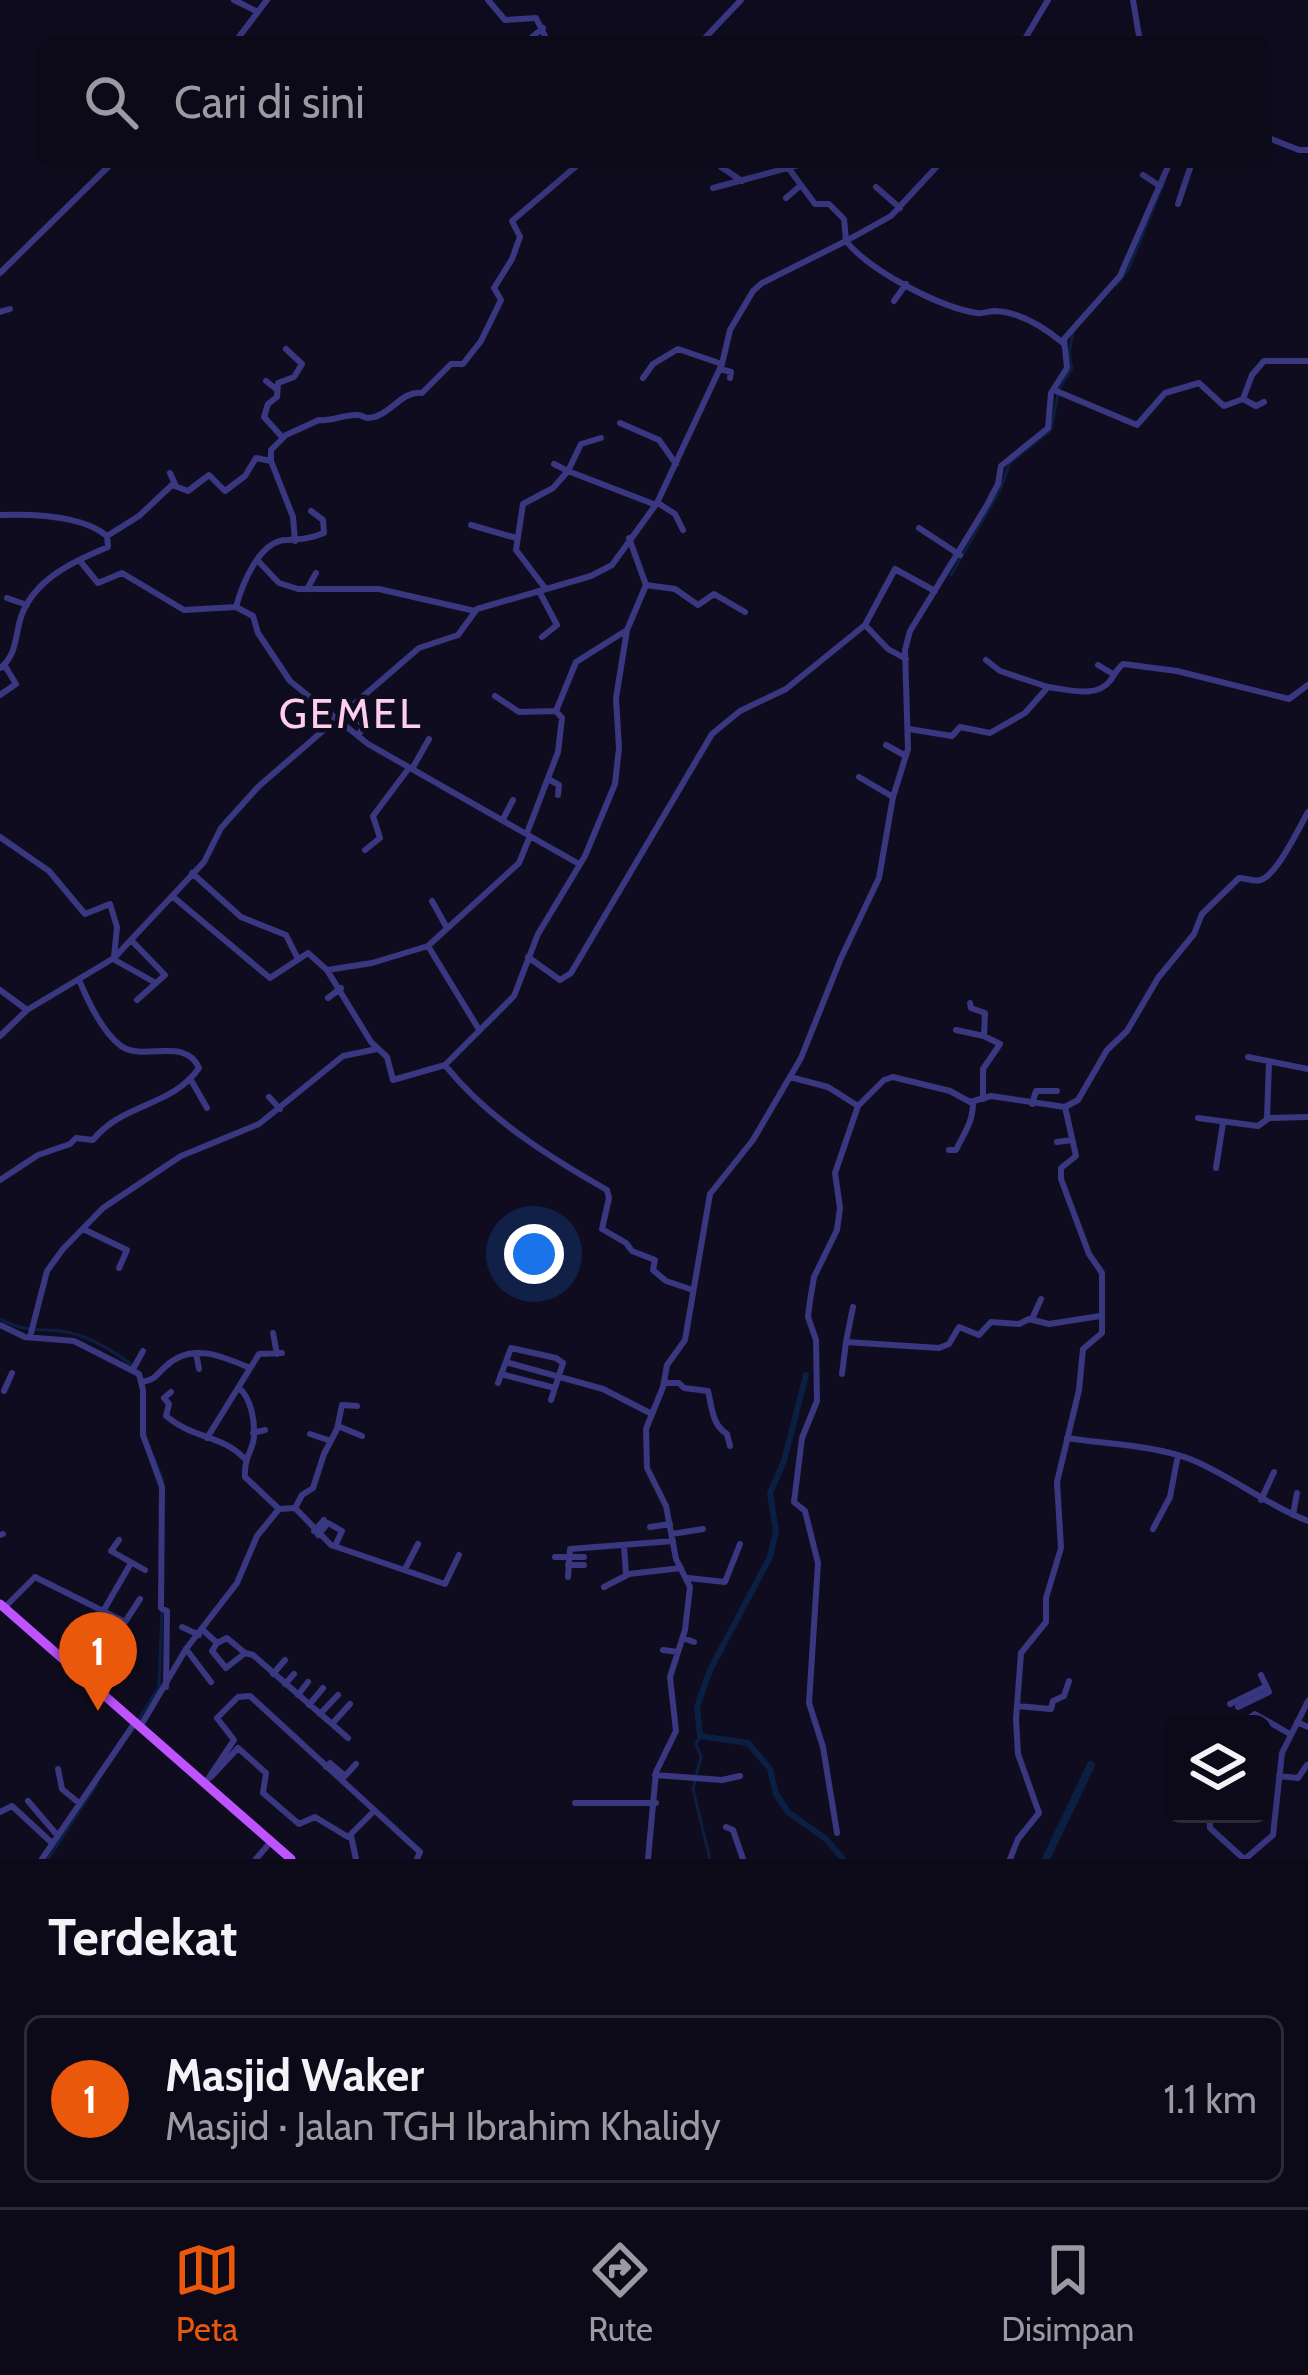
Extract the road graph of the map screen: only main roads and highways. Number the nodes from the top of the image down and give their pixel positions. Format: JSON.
{"nodes":[{"id":1,"x":2,"y":1606,"type":"edge"},
{"id":2,"x":229,"y":1808,"type":"junction"},
{"id":3,"x":287,"y":1859,"type":"edge"}],
"edges":[{"from":1,"to":2,"type":"main road"},
{"from":2,"to":3,"type":"main road"},
{"from":2,"to":3,"type":"main road"}]}
